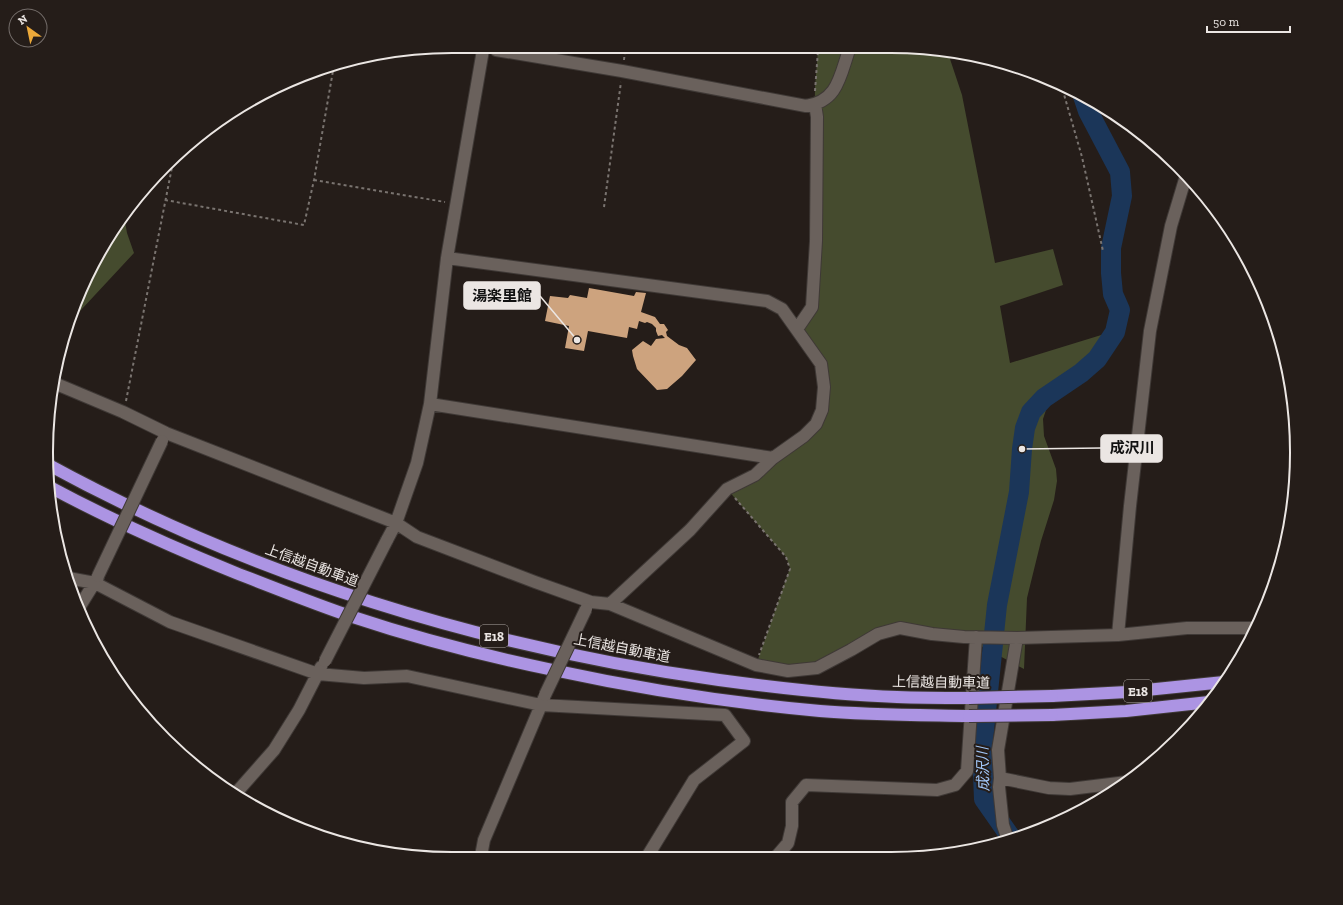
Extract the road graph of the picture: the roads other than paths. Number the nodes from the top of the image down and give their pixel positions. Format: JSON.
{"nodes":[{"id":1,"x":482,"y":53,"type":"edge"},
{"id":2,"x":514,"y":53,"type":"edge"},
{"id":3,"x":848,"y":53,"type":"edge"},
{"id":4,"x":815,"y":104,"type":"junction"},
{"id":5,"x":1184,"y":182,"type":"edge"},
{"id":6,"x":447,"y":258,"type":"junction"},
{"id":7,"x":797,"y":329,"type":"junction"},
{"id":8,"x":59,"y":386,"type":"edge"},
{"id":9,"x":430,"y":404,"type":"junction"},
{"id":10,"x":164,"y":437,"type":"junction"},
{"id":11,"x":773,"y":458,"type":"junction"},
{"id":12,"x":54,"y":467,"type":"edge"},
{"id":13,"x":55,"y":489,"type":"edge"},
{"id":14,"x":396,"y":524,"type":"junction"},
{"id":15,"x":73,"y":578,"type":"edge"},
{"id":16,"x":97,"y":579,"type":"junction"},
{"id":17,"x":82,"y":603,"type":"edge"},
{"id":18,"x":610,"y":604,"type":"junction"},
{"id":19,"x":588,"y":606,"type":"junction"},
{"id":20,"x":1249,"y":628,"type":"edge"},
{"id":21,"x":1118,"y":635,"type":"junction"},
{"id":22,"x":976,"y":637,"type":"junction"},
{"id":23,"x":1017,"y":638,"type":"junction"},
{"id":24,"x":318,"y":674,"type":"junction"},
{"id":25,"x":1217,"y":683,"type":"edge"},
{"id":26,"x":543,"y":700,"type":"junction"},
{"id":27,"x":1202,"y":703,"type":"edge"},
{"id":28,"x":1000,"y":778,"type":"junction"},
{"id":29,"x":1114,"y":783,"type":"edge"},
{"id":30,"x":239,"y":790,"type":"edge"},
{"id":31,"x":1006,"y":835,"type":"edge"},
{"id":32,"x":482,"y":852,"type":"edge"},
{"id":33,"x":650,"y":852,"type":"edge"},
{"id":34,"x":780,"y":852,"type":"edge"}],
"edges":[{"from":1,"to":6,"type":"street"},
{"from":2,"to":4,"type":"street"},
{"from":3,"to":4,"type":"street"},
{"from":4,"to":7,"type":"street"},
{"from":5,"to":21,"type":"street"},
{"from":6,"to":7,"type":"street"},
{"from":6,"to":9,"type":"street"},
{"from":7,"to":11,"type":"street"},
{"from":8,"to":10,"type":"street"},
{"from":9,"to":11,"type":"street"},
{"from":9,"to":14,"type":"street"},
{"from":10,"to":14,"type":"street"},
{"from":10,"to":16,"type":"street","bridge":true},
{"from":11,"to":18,"type":"street"},
{"from":12,"to":25,"type":"highway","name":"上信越自動車道","number":"E18","bridge":true},
{"from":13,"to":27,"type":"highway","number":"E18","bridge":true},
{"from":14,"to":19,"type":"street"},
{"from":14,"to":24,"type":"street","bridge":true},
{"from":15,"to":16,"type":"street"},
{"from":16,"to":17,"type":"street"},
{"from":16,"to":24,"type":"street"},
{"from":18,"to":19,"type":"street"},
{"from":18,"to":22,"type":"street"},
{"from":19,"to":26,"type":"street","bridge":true},
{"from":20,"to":21,"type":"street"},
{"from":21,"to":23,"type":"street"},
{"from":22,"to":23,"type":"street"},
{"from":22,"to":34,"type":"street"},
{"from":23,"to":28,"type":"street"},
{"from":24,"to":26,"type":"street"},
{"from":24,"to":30,"type":"street"},
{"from":26,"to":32,"type":"street"},
{"from":26,"to":33,"type":"street"},
{"from":28,"to":29,"type":"street"},
{"from":28,"to":31,"type":"street"}]}
